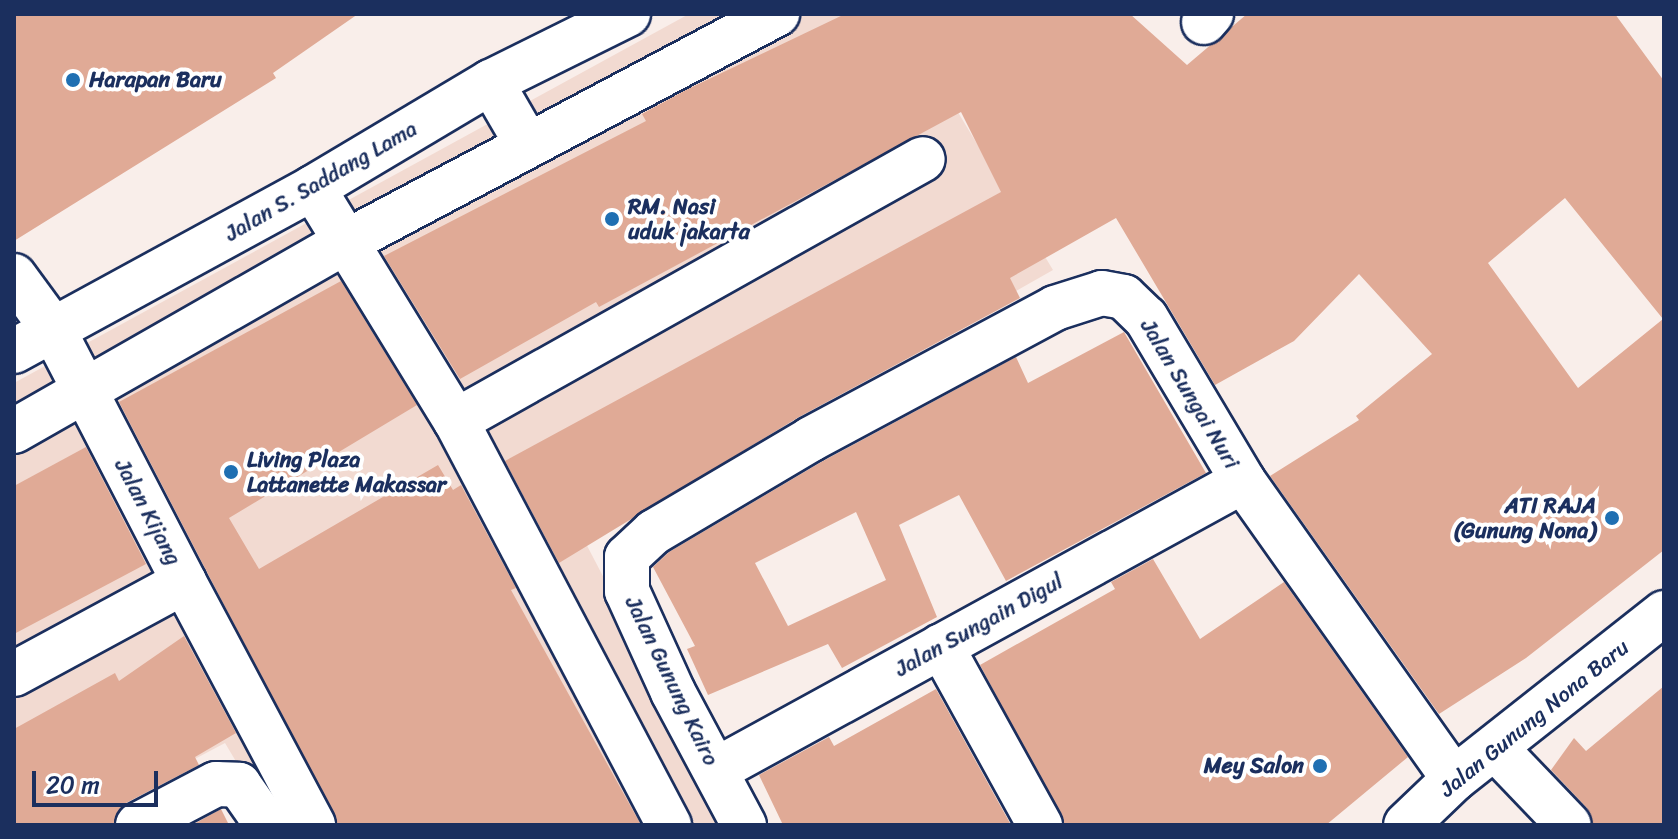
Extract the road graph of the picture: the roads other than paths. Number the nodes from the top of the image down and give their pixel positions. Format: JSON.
{"nodes":[{"id":1,"x":628,"y":14,"type":"edge"},
{"id":2,"x":777,"y":14,"type":"edge"},
{"id":3,"x":491,"y":82,"type":"junction"},
{"id":4,"x":527,"y":144,"type":"junction"},
{"id":5,"x":923,"y":159,"type":"dead end"},
{"id":6,"x":313,"y":188,"type":"junction"},
{"id":7,"x":346,"y":242,"type":"junction"},
{"id":8,"x":14,"y":276,"type":"edge"},
{"id":9,"x":53,"y":329,"type":"junction"},
{"id":10,"x":14,"y":351,"type":"edge"},
{"id":11,"x":85,"y":392,"type":"junction"},
{"id":12,"x":456,"y":421,"type":"junction"},
{"id":13,"x":14,"y":431,"type":"edge"},
{"id":14,"x":811,"y":439,"type":"joint"},
{"id":15,"x":1243,"y":481,"type":"junction"},
{"id":16,"x":184,"y":582,"type":"junction"},
{"id":17,"x":1664,"y":613,"type":"edge"},
{"id":18,"x":941,"y":646,"type":"junction"},
{"id":19,"x":14,"y":674,"type":"edge"},
{"id":20,"x":1496,"y":749,"type":"junction"},
{"id":21,"x":716,"y":770,"type":"junction"},
{"id":22,"x":1454,"y":779,"type":"junction"},
{"id":23,"x":138,"y":825,"type":"edge"},
{"id":24,"x":267,"y":825,"type":"edge"},
{"id":25,"x":313,"y":825,"type":"edge"},
{"id":26,"x":669,"y":825,"type":"edge"},
{"id":27,"x":744,"y":825,"type":"edge"},
{"id":28,"x":1040,"y":825,"type":"edge"},
{"id":29,"x":1406,"y":825,"type":"edge"},
{"id":30,"x":1569,"y":825,"type":"edge"}],
"edges":[{"from":1,"to":3,"type":"street","name":"Jalan S. Saddang Lama"},
{"from":2,"to":4,"type":"street"},
{"from":3,"to":4,"type":"street"},
{"from":3,"to":6,"type":"street","name":"Jalan S. Saddang Lama"},
{"from":4,"to":7,"type":"street"},
{"from":5,"to":12,"type":"street"},
{"from":6,"to":7,"type":"street"},
{"from":6,"to":9,"type":"street","name":"Jalan S. Saddang Lama"},
{"from":7,"to":11,"type":"street"},
{"from":7,"to":12,"type":"street"},
{"from":8,"to":9,"type":"street","name":"Jalan Kijang"},
{"from":9,"to":10,"type":"street","name":"Jalan S. Saddang Lama"},
{"from":9,"to":11,"type":"street","name":"Jalan Kijang"},
{"from":11,"to":13,"type":"street"},
{"from":11,"to":16,"type":"street","name":"Jalan Kijang"},
{"from":12,"to":26,"type":"street"},
{"from":14,"to":15,"type":"street","name":"Jalan Sungai Nuri"},
{"from":14,"to":21,"type":"street","name":"Jalan Gunung Kairo"},
{"from":15,"to":18,"type":"street","name":"Jalan Sungain Digul"},
{"from":15,"to":22,"type":"street","name":"Jalan Sungai Nuri"},
{"from":16,"to":19,"type":"street","name":"Jalan Kijang"},
{"from":16,"to":25,"type":"street"},
{"from":17,"to":20,"type":"street","name":"Jalan Gunung Nona Baru"},
{"from":18,"to":21,"type":"street","name":"Jalan Sungain Digul"},
{"from":18,"to":28,"type":"street"},
{"from":20,"to":22,"type":"street","name":"Jalan Gunung Nona Baru"},
{"from":20,"to":30,"type":"street"},
{"from":21,"to":27,"type":"street","name":"Jalan Gunung Kairo"},
{"from":22,"to":29,"type":"street","name":"Jalan Gunung Nona Baru"},
{"from":23,"to":24,"type":"street"}]}
